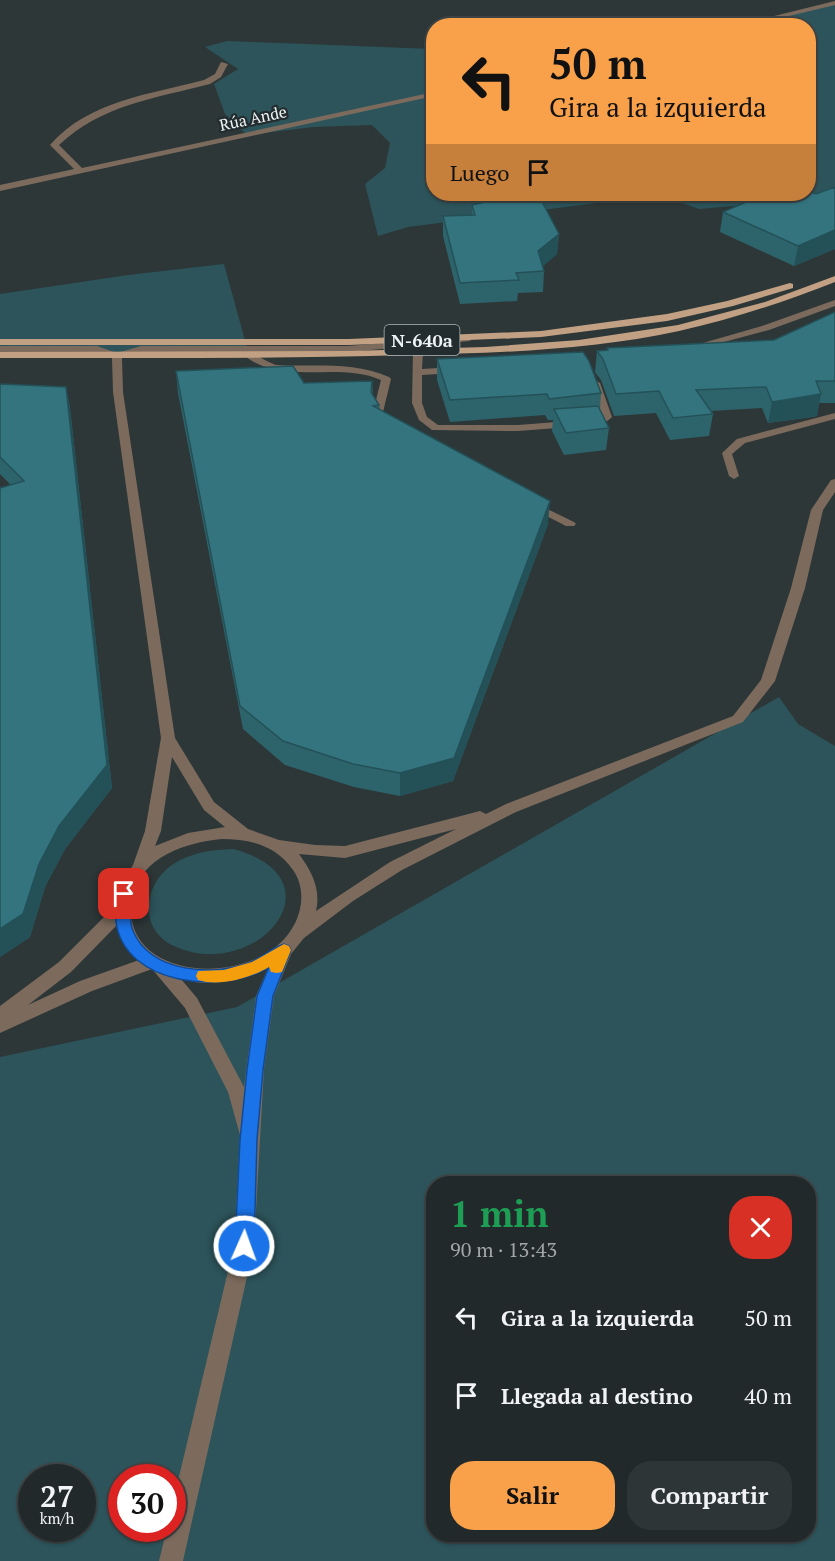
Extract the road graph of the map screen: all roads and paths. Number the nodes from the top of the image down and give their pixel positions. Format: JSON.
{"nodes":[{"id":1,"x":835,"y":3,"type":"edge"},
{"id":2,"x":770,"y":18,"type":"edge"},
{"id":3,"x":224,"y":64,"type":"dead end"},
{"id":4,"x":426,"y":96,"type":"edge"},
{"id":5,"x":80,"y":171,"type":"junction"},
{"id":6,"x":0,"y":188,"type":"edge"},
{"id":7,"x":835,"y":270,"type":"edge"},
{"id":8,"x":835,"y":279,"type":"edge"},
{"id":9,"x":835,"y":303,"type":"edge"},
{"id":10,"x":484,"y":338,"type":"junction"},
{"id":11,"x":0,"y":342,"type":"edge"},
{"id":12,"x":0,"y":349,"type":"edge"},
{"id":13,"x":682,"y":350,"type":"edge"},
{"id":14,"x":418,"y":352,"type":"junction"},
{"id":15,"x":0,"y":355,"type":"edge"},
{"id":16,"x":249,"y":355,"type":"junction"},
{"id":17,"x":117,"y":356,"type":"junction"},
{"id":18,"x":465,"y":370,"type":"edge"},
{"id":19,"x":417,"y":372,"type":"junction"},
{"id":20,"x":590,"y":375,"type":"edge"},
{"id":21,"x":835,"y":416,"type":"edge"},
{"id":22,"x":396,"y":429,"type":"edge"},
{"id":23,"x":734,"y":476,"type":"dead end"},
{"id":24,"x":835,"y":483,"type":"edge"},
{"id":25,"x":528,"y":502,"type":"edge"},
{"id":26,"x":570,"y":524,"type":"dead end"},
{"id":27,"x":168,"y":738,"type":"junction"},
{"id":28,"x":511,"y":808,"type":"junction"},
{"id":29,"x":244,"y":834,"type":"junction"},
{"id":30,"x":277,"y":844,"type":"junction"},
{"id":31,"x":141,"y":866,"type":"junction"},
{"id":32,"x":121,"y":910,"type":"junction"},
{"id":33,"x":298,"y":934,"type":"junction"},
{"id":34,"x":284,"y":950,"type":"junction"},
{"id":35,"x":156,"y":965,"type":"junction"},
{"id":36,"x":0,"y":1015,"type":"edge"},
{"id":37,"x":0,"y":1026,"type":"edge"},
{"id":38,"x":249,"y":1140,"type":"junction"},
{"id":39,"x":171,"y":1561,"type":"edge"}],
"edges":[{"from":1,"to":2,"type":"street"},
{"from":3,"to":5,"type":"street"},
{"from":4,"to":5,"type":"street","name":"Rúa Ande"},
{"from":5,"to":6,"type":"street","name":"Rúa Ande"},
{"from":7,"to":10,"type":"main road","number":"N-640a"},
{"from":8,"to":14,"type":"main road","number":"N-640a"},
{"from":9,"to":13,"type":"lane"},
{"from":10,"to":11,"type":"main road","number":"N-640a"},
{"from":10,"to":17,"type":"street"},
{"from":12,"to":17,"type":"street"},
{"from":14,"to":16,"type":"main road","number":"N-640a"},
{"from":14,"to":19,"type":"lane"},
{"from":15,"to":17,"type":"main road","number":"N-640a"},
{"from":16,"to":17,"type":"main road","number":"N-640a"},
{"from":16,"to":22,"type":"lane"},
{"from":17,"to":27,"type":"street"},
{"from":18,"to":19,"type":"lane"},
{"from":19,"to":20,"type":"lane"},
{"from":21,"to":23,"type":"lane"},
{"from":24,"to":28,"type":"street"},
{"from":25,"to":26,"type":"lane"},
{"from":27,"to":29,"type":"street"},
{"from":27,"to":31,"type":"street"},
{"from":28,"to":30,"type":"street"},
{"from":28,"to":33,"type":"street"},
{"from":29,"to":30,"type":"street"},
{"from":29,"to":31,"type":"street"},
{"from":30,"to":33,"type":"street"},
{"from":31,"to":32,"type":"street"},
{"from":32,"to":35,"type":"street"},
{"from":32,"to":36,"type":"street"},
{"from":33,"to":34,"type":"street"},
{"from":34,"to":35,"type":"street"},
{"from":34,"to":38,"type":"street"},
{"from":35,"to":37,"type":"street"},
{"from":35,"to":38,"type":"street"},
{"from":38,"to":39,"type":"street"}]}
